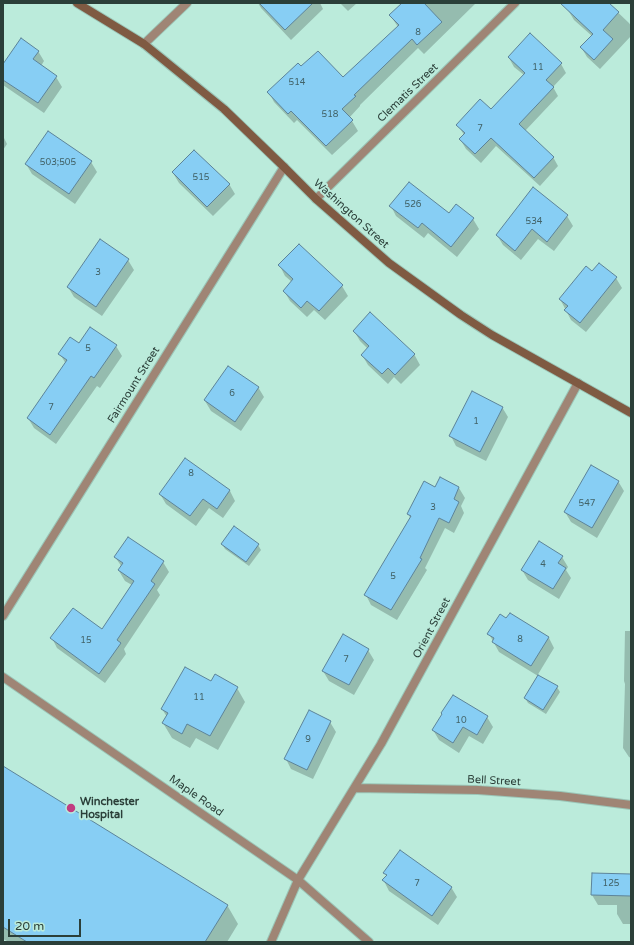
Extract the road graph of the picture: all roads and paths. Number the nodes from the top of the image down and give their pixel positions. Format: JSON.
{"nodes":[{"id":1,"x":77,"y":3,"type":"edge"},
{"id":2,"x":187,"y":3,"type":"edge"},
{"id":3,"x":515,"y":3,"type":"edge"},
{"id":4,"x":144,"y":44,"type":"junction"},
{"id":5,"x":284,"y":167,"type":"junction"},
{"id":6,"x":316,"y":199,"type":"junction"},
{"id":7,"x":578,"y":383,"type":"junction"},
{"id":8,"x":631,"y":413,"type":"edge"},
{"id":9,"x":3,"y":616,"type":"edge"},
{"id":10,"x":3,"y":677,"type":"edge"},
{"id":11,"x":355,"y":788,"type":"junction"},
{"id":12,"x":631,"y":805,"type":"edge"},
{"id":13,"x":298,"y":880,"type":"junction"},
{"id":14,"x":271,"y":942,"type":"edge"},
{"id":15,"x":369,"y":942,"type":"edge"}],
"edges":[{"from":1,"to":4,"type":"main road","name":"Washington Street"},
{"from":2,"to":4,"type":"street"},
{"from":3,"to":6,"type":"street","name":"Clematis Street"},
{"from":4,"to":5,"type":"main road","name":"Washington Street"},
{"from":5,"to":6,"type":"main road","name":"Washington Street"},
{"from":5,"to":9,"type":"street","name":"Fairmount Street"},
{"from":6,"to":7,"type":"main road","name":"Washington Street"},
{"from":7,"to":8,"type":"main road","name":"Washington Street"},
{"from":7,"to":11,"type":"street","name":"Orient Street"},
{"from":10,"to":13,"type":"street","name":"Maple Road"},
{"from":11,"to":12,"type":"street","name":"Bell Street"},
{"from":11,"to":13,"type":"street","name":"Orient Street"},
{"from":13,"to":14,"type":"street","name":"Orient Street"},
{"from":13,"to":15,"type":"street","name":"Maple Road"}]}
